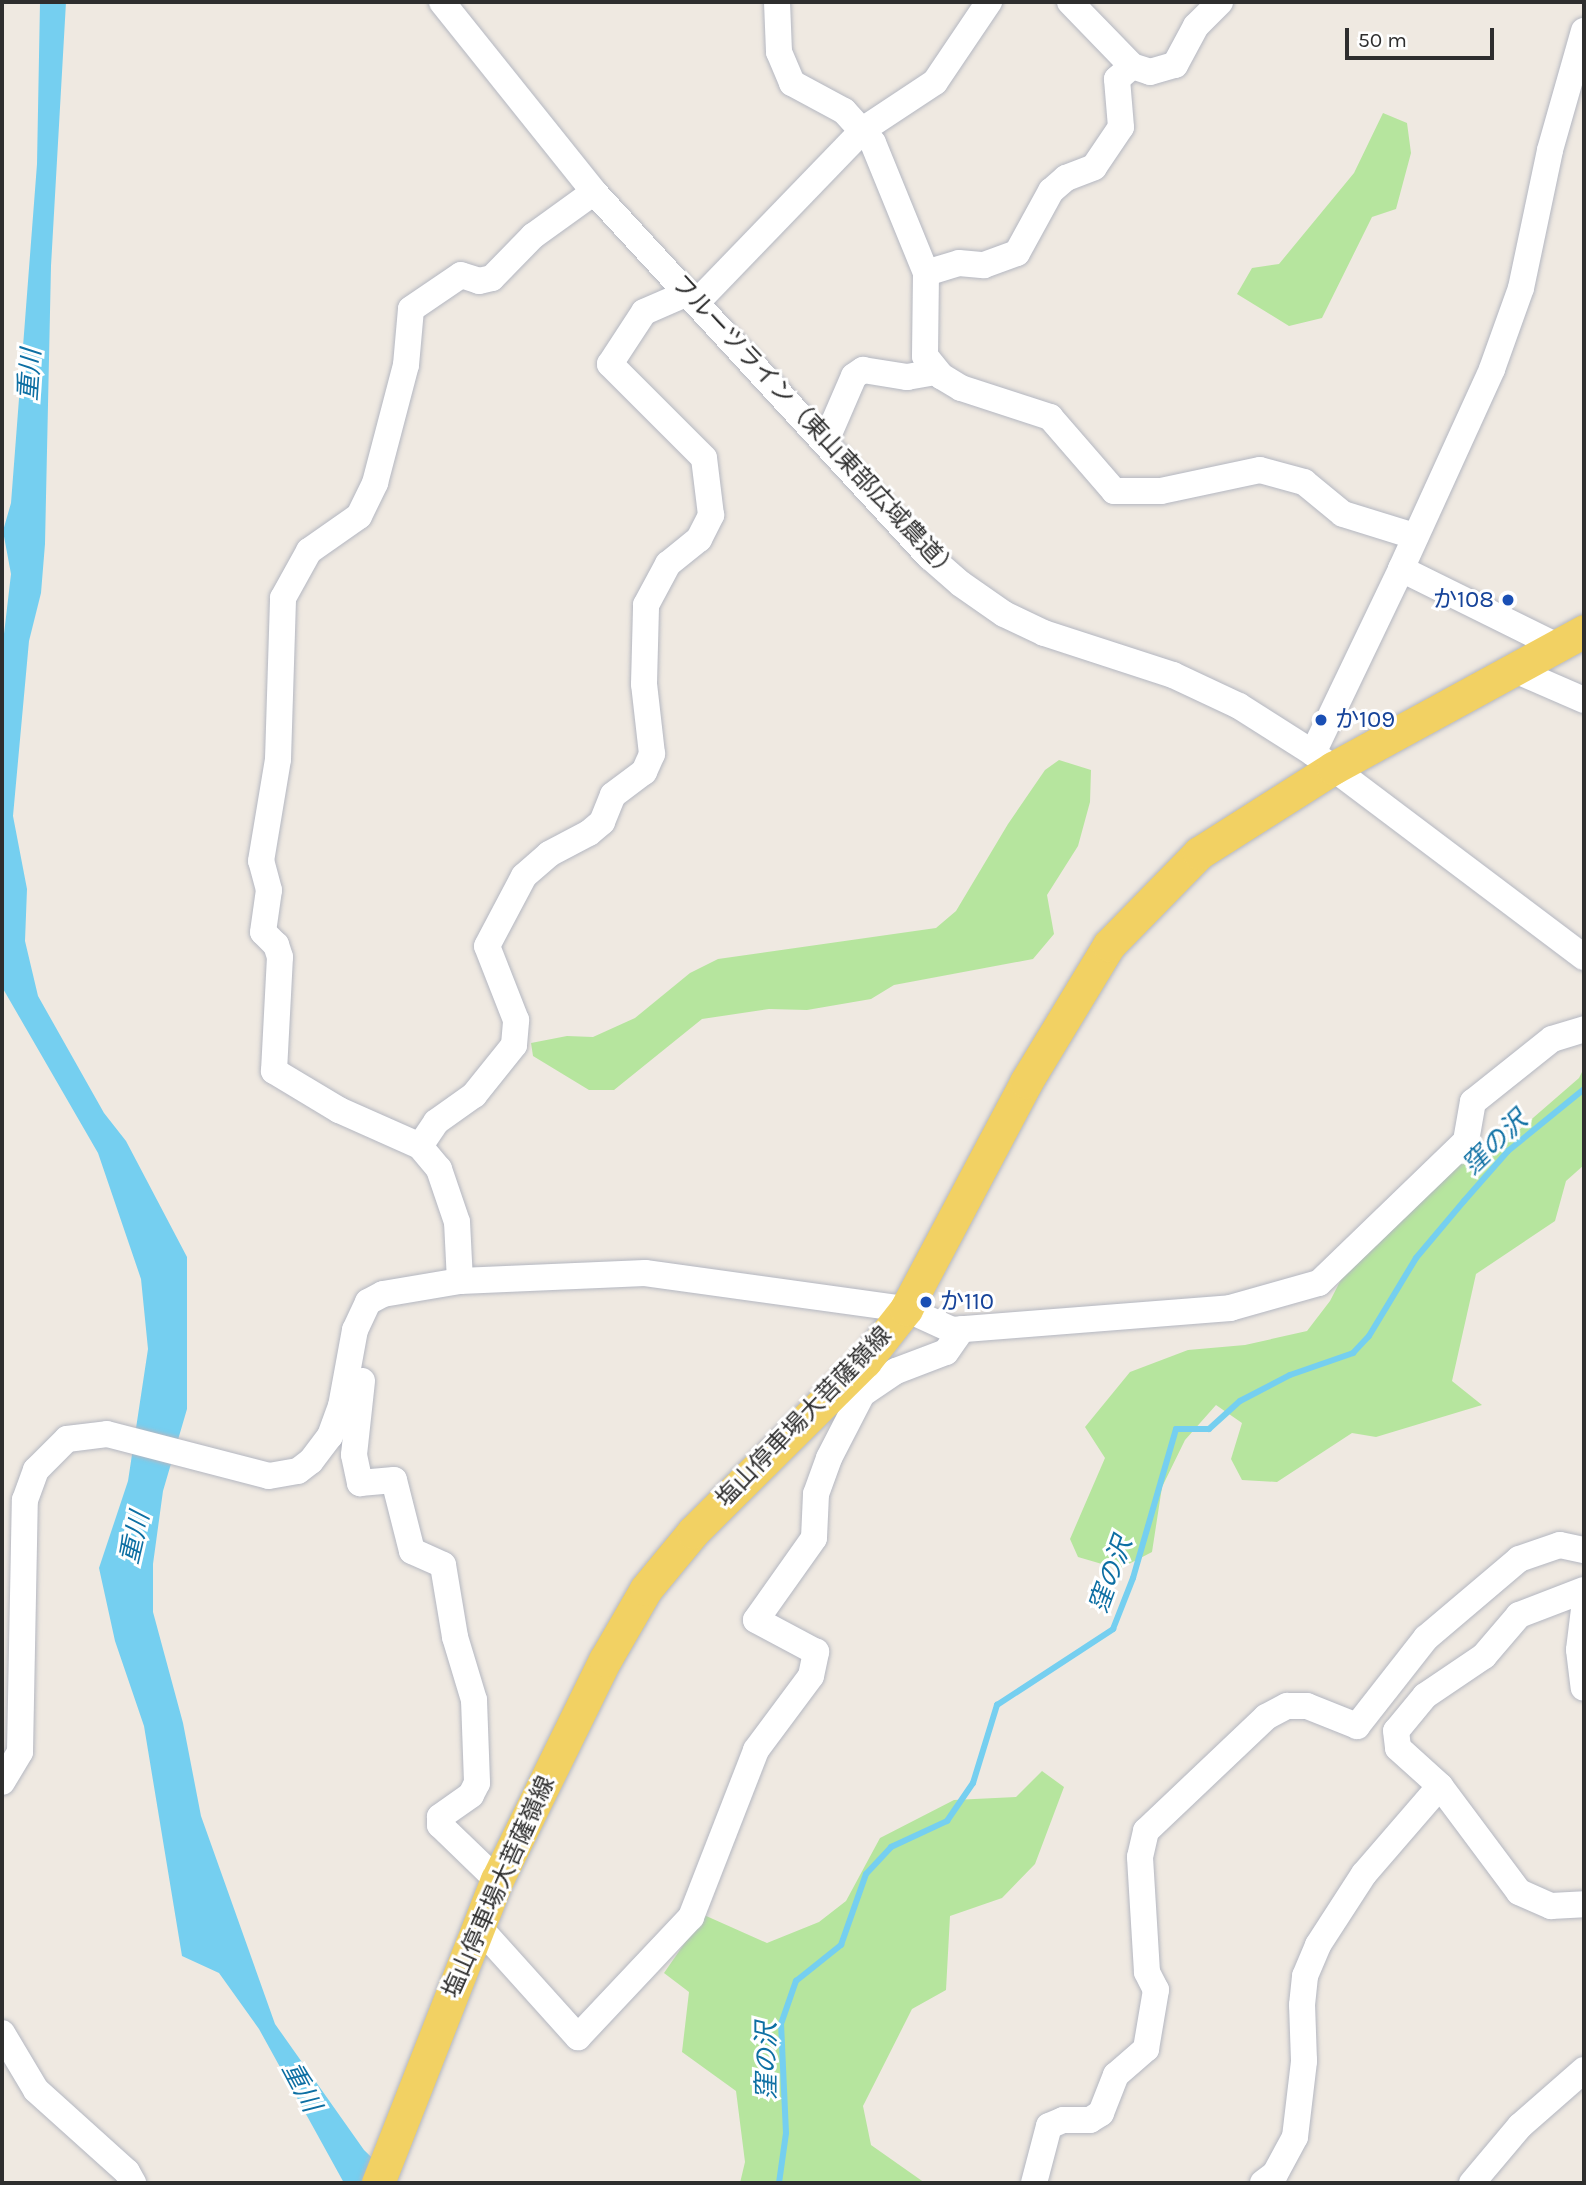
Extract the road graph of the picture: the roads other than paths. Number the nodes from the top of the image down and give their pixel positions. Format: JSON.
{"nodes":[{"id":1,"x":442,"y":2,"type":"edge"},
{"id":2,"x":777,"y":2,"type":"edge"},
{"id":3,"x":989,"y":2,"type":"edge"},
{"id":4,"x":1070,"y":2,"type":"edge"},
{"id":5,"x":1220,"y":2,"type":"edge"},
{"id":6,"x":1584,"y":31,"type":"edge"},
{"id":7,"x":1132,"y":66,"type":"junction"},
{"id":8,"x":1577,"y":88,"type":"edge"},
{"id":9,"x":864,"y":129,"type":"junction"},
{"id":10,"x":594,"y":192,"type":"junction"},
{"id":11,"x":926,"y":273,"type":"junction"},
{"id":12,"x":692,"y":298,"type":"junction"},
{"id":13,"x":936,"y":372,"type":"junction"},
{"id":14,"x":825,"y":443,"type":"junction"},
{"id":15,"x":1414,"y":536,"type":"junction"},
{"id":16,"x":1401,"y":569,"type":"junction"},
{"id":17,"x":1571,"y":639,"type":"edge"},
{"id":18,"x":1515,"y":670,"type":"junction"},
{"id":19,"x":1584,"y":700,"type":"edge"},
{"id":20,"x":1323,"y":761,"type":"junction"},
{"id":21,"x":1584,"y":957,"type":"edge"},
{"id":22,"x":1584,"y":1029,"type":"edge"},
{"id":23,"x":420,"y":1146,"type":"junction"},
{"id":24,"x":460,"y":1282,"type":"junction"},
{"id":25,"x":906,"y":1309,"type":"junction"},
{"id":26,"x":962,"y":1329,"type":"junction"},
{"id":27,"x":355,"y":1330,"type":"junction"},
{"id":28,"x":1584,"y":1550,"type":"edge"},
{"id":29,"x":1584,"y":1590,"type":"edge"},
{"id":30,"x":1584,"y":1609,"type":"edge"},
{"id":31,"x":1584,"y":1688,"type":"edge"},
{"id":32,"x":2,"y":1782,"type":"edge"},
{"id":33,"x":1440,"y":1786,"type":"junction"},
{"id":34,"x":497,"y":1880,"type":"junction"},
{"id":35,"x":1584,"y":1904,"type":"edge"},
{"id":36,"x":477,"y":1925,"type":"junction"},
{"id":37,"x":2,"y":2033,"type":"edge"},
{"id":38,"x":1584,"y":2070,"type":"edge"},
{"id":39,"x":133,"y":2183,"type":"edge"},
{"id":40,"x":378,"y":2183,"type":"edge"},
{"id":41,"x":1034,"y":2183,"type":"edge"},
{"id":42,"x":1264,"y":2183,"type":"edge"},
{"id":43,"x":1472,"y":2183,"type":"edge"}],
"edges":[{"from":1,"to":10,"type":"street","name":"フルーツライン（東山東部広域農道）"},
{"from":2,"to":9,"type":"street"},
{"from":3,"to":9,"type":"street"},
{"from":4,"to":7,"type":"street"},
{"from":5,"to":7,"type":"street"},
{"from":6,"to":8,"type":"street"},
{"from":7,"to":11,"type":"street"},
{"from":8,"to":15,"type":"street"},
{"from":9,"to":11,"type":"street"},
{"from":9,"to":12,"type":"street"},
{"from":10,"to":12,"type":"street","name":"フルーツライン（東山東部広域農道）"},
{"from":10,"to":23,"type":"street"},
{"from":11,"to":13,"type":"street"},
{"from":12,"to":14,"type":"street","name":"フルーツライン（東山東部広域農道）"},
{"from":12,"to":23,"type":"street"},
{"from":13,"to":14,"type":"street"},
{"from":13,"to":15,"type":"street"},
{"from":14,"to":20,"type":"street","name":"フルーツライン（東山東部広域農道）"},
{"from":15,"to":16,"type":"street"},
{"from":16,"to":17,"type":"street"},
{"from":16,"to":20,"type":"street"},
{"from":17,"to":18,"type":"main road","name":"塩山停車場大菩薩嶺線"},
{"from":18,"to":19,"type":"street"},
{"from":18,"to":20,"type":"main road","name":"塩山停車場大菩薩嶺線"},
{"from":20,"to":21,"type":"street","name":"フルーツライン（東山東部広域農道）"},
{"from":20,"to":25,"type":"main road","name":"塩山停車場大菩薩嶺線"},
{"from":22,"to":26,"type":"street"},
{"from":23,"to":24,"type":"street"},
{"from":24,"to":25,"type":"street"},
{"from":24,"to":27,"type":"street"},
{"from":25,"to":26,"type":"street"},
{"from":25,"to":34,"type":"main road","name":"塩山停車場大菩薩嶺線"},
{"from":26,"to":36,"type":"street"},
{"from":27,"to":32,"type":"street"},
{"from":27,"to":34,"type":"street"},
{"from":28,"to":41,"type":"street"},
{"from":29,"to":33,"type":"street"},
{"from":30,"to":31,"type":"street"},
{"from":33,"to":35,"type":"street"},
{"from":33,"to":42,"type":"street"},
{"from":34,"to":36,"type":"main road","name":"塩山停車場大菩薩嶺線"},
{"from":36,"to":40,"type":"main road","name":"塩山停車場大菩薩嶺線"},
{"from":37,"to":39,"type":"street"},
{"from":38,"to":43,"type":"street"}]}
